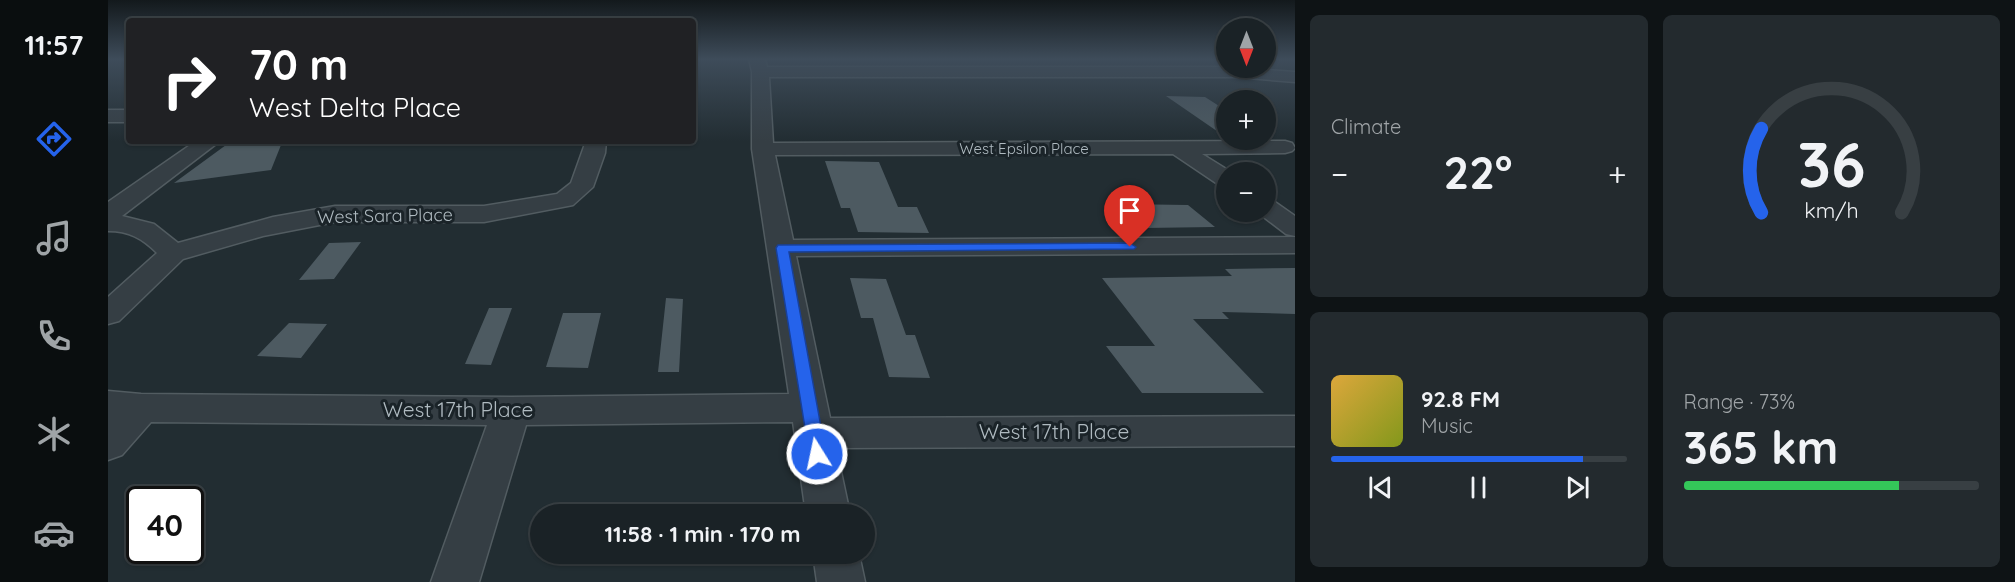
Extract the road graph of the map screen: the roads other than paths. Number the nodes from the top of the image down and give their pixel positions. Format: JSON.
{"nodes":[{"id":1,"x":759,"y":86,"type":"edge"},
{"id":2,"x":108,"y":116,"type":"edge"},
{"id":3,"x":126,"y":116,"type":"edge"},
{"id":4,"x":206,"y":144,"type":"edge"},
{"id":5,"x":596,"y":144,"type":"edge"},
{"id":6,"x":1285,"y":147,"type":"dead end"},
{"id":7,"x":1180,"y":148,"type":"junction"},
{"id":8,"x":763,"y":149,"type":"junction"},
{"id":9,"x":1216,"y":173,"type":"edge"},
{"id":10,"x":108,"y":214,"type":"edge"},
{"id":11,"x":1276,"y":214,"type":"edge"},
{"id":12,"x":108,"y":223,"type":"edge"},
{"id":13,"x":1295,"y":228,"type":"edge"},
{"id":14,"x":1295,"y":245,"type":"edge"},
{"id":15,"x":782,"y":248,"type":"junction"},
{"id":16,"x":173,"y":253,"type":"junction"},
{"id":17,"x":108,"y":314,"type":"edge"},
{"id":18,"x":125,"y":407,"type":"edge"},
{"id":19,"x":511,"y":411,"type":"junction"},
{"id":20,"x":811,"y":421,"type":"junction"},
{"id":21,"x":1295,"y":431,"type":"edge"},
{"id":22,"x":108,"y":444,"type":"edge"},
{"id":23,"x":826,"y":504,"type":"edge"},
{"id":24,"x":838,"y":564,"type":"edge"},
{"id":25,"x":455,"y":582,"type":"edge"},
{"id":26,"x":841,"y":582,"type":"edge"}],
"edges":[{"from":1,"to":8,"type":"street"},
{"from":2,"to":3,"type":"street"},
{"from":4,"to":10,"type":"street"},
{"from":5,"to":16,"type":"street","name":"West Sara Place"},
{"from":6,"to":7,"type":"street","name":"West Epsilon Place"},
{"from":7,"to":8,"type":"street","name":"West Epsilon Place"},
{"from":7,"to":9,"type":"street"},
{"from":8,"to":15,"type":"street"},
{"from":11,"to":13,"type":"street"},
{"from":12,"to":16,"type":"street"},
{"from":14,"to":15,"type":"street"},
{"from":15,"to":20,"type":"street"},
{"from":16,"to":17,"type":"street"},
{"from":18,"to":19,"type":"street","name":"West 17th Place"},
{"from":18,"to":22,"type":"street"},
{"from":19,"to":20,"type":"street","name":"West 17th Place"},
{"from":19,"to":25,"type":"street"},
{"from":20,"to":21,"type":"street","name":"West 17th Place"},
{"from":20,"to":23,"type":"street"},
{"from":24,"to":26,"type":"street"}]}
